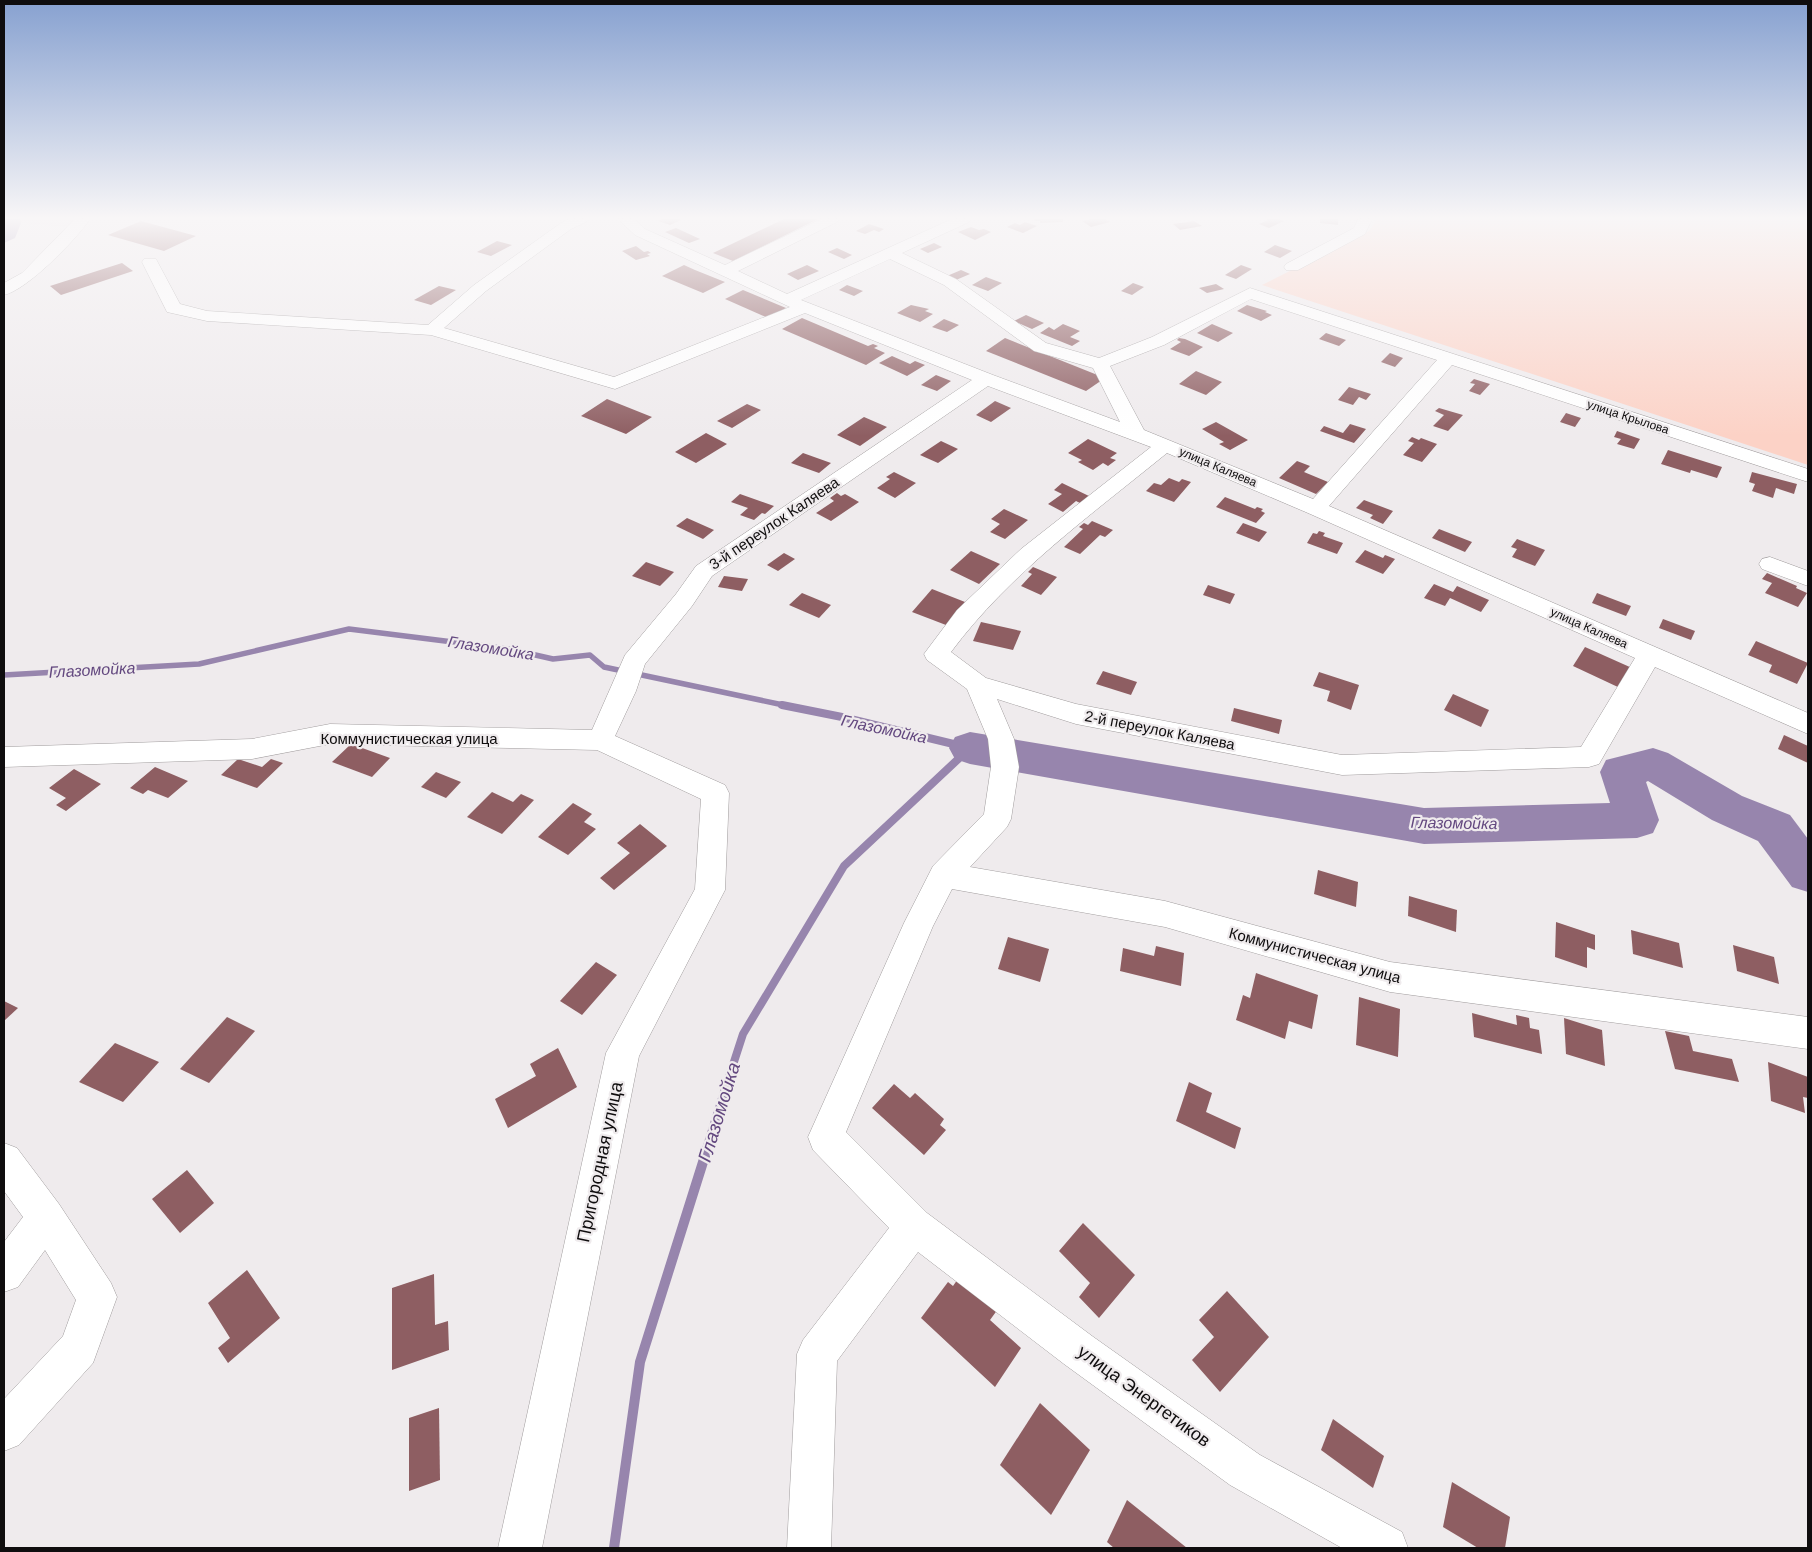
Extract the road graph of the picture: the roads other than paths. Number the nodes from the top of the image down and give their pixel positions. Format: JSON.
{"nodes":[{"id":1,"x":164,"y":291,"type":"edge"},
{"id":2,"x":476,"y":291,"type":"edge"},
{"id":3,"x":771,"y":291,"type":"edge"},
{"id":4,"x":818,"y":291,"type":"edge"},
{"id":5,"x":963,"y":291,"type":"edge"},
{"id":6,"x":796,"y":303,"type":"junction"},
{"id":7,"x":432,"y":330,"type":"junction"},
{"id":8,"x":1448,"y":358,"type":"junction"},
{"id":9,"x":1100,"y":364,"type":"junction"},
{"id":10,"x":986,"y":379,"type":"junction"},
{"id":11,"x":1115,"y":392,"type":"junction"},
{"id":12,"x":1074,"y":412,"type":"junction"},
{"id":13,"x":1136,"y":434,"type":"junction"},
{"id":14,"x":1165,"y":445,"type":"junction"},
{"id":15,"x":1808,"y":476,"type":"edge"},
{"id":16,"x":1316,"y":508,"type":"junction"},
{"id":17,"x":1770,"y":564,"type":"dead end"},
{"id":18,"x":1808,"y":579,"type":"edge"},
{"id":19,"x":1650,"y":654,"type":"junction"},
{"id":20,"x":977,"y":684,"type":"junction"},
{"id":21,"x":1808,"y":724,"type":"edge"},
{"id":22,"x":600,"y":740,"type":"junction"},
{"id":23,"x":4,"y":757,"type":"edge"},
{"id":24,"x":715,"y":793,"type":"joint"},
{"id":25,"x":944,"y":875,"type":"junction"},
{"id":26,"x":1808,"y":1033,"type":"edge"},
{"id":27,"x":4,"y":1161,"type":"edge"},
{"id":28,"x":46,"y":1217,"type":"junction"},
{"id":29,"x":914,"y":1226,"type":"junction"},
{"id":30,"x":4,"y":1273,"type":"edge"},
{"id":31,"x":4,"y":1430,"type":"edge"},
{"id":32,"x":520,"y":1548,"type":"edge"},
{"id":33,"x":809,"y":1548,"type":"edge"},
{"id":34,"x":1386,"y":1548,"type":"edge"}],
"edges":[{"from":1,"to":7,"type":"street"},
{"from":2,"to":7,"type":"street"},
{"from":3,"to":6,"type":"street","name":"улица Каляева"},
{"from":4,"to":6,"type":"street"},
{"from":5,"to":9,"type":"street"},
{"from":6,"to":7,"type":"street"},
{"from":6,"to":10,"type":"street","name":"улица Каляева"},
{"from":8,"to":9,"type":"street","name":"улица Крылова"},
{"from":8,"to":15,"type":"street","name":"улица Крылова"},
{"from":8,"to":16,"type":"street"},
{"from":9,"to":11,"type":"street"},
{"from":10,"to":12,"type":"street","name":"улица Каляева"},
{"from":10,"to":22,"type":"street","name":"3-й переулок Каляева"},
{"from":11,"to":12,"type":"street"},
{"from":11,"to":13,"type":"street"},
{"from":12,"to":13,"type":"street","name":"улица Каляева"},
{"from":13,"to":14,"type":"street","name":"улица Каляева"},
{"from":14,"to":16,"type":"street","name":"улица Каляева"},
{"from":14,"to":20,"type":"street","name":"2-й переулок Каляева"},
{"from":16,"to":19,"type":"street","name":"улица Каляева"},
{"from":17,"to":18,"type":"street"},
{"from":19,"to":20,"type":"street","name":"2-й переулок Каляева"},
{"from":19,"to":21,"type":"street","name":"улица Каляева"},
{"from":20,"to":25,"type":"street"},
{"from":22,"to":23,"type":"street","name":"Коммунистическая улица"},
{"from":22,"to":24,"type":"street","name":"Коммунистическая улица"},
{"from":24,"to":32,"type":"street","name":"Пригородная улица"},
{"from":25,"to":26,"type":"street","name":"Коммунистическая улица"},
{"from":25,"to":29,"type":"street","name":"улица Энергетиков"},
{"from":27,"to":28,"type":"street"},
{"from":28,"to":30,"type":"street"},
{"from":28,"to":31,"type":"street"},
{"from":29,"to":33,"type":"street"},
{"from":29,"to":34,"type":"street","name":"улица Энергетиков"}]}
